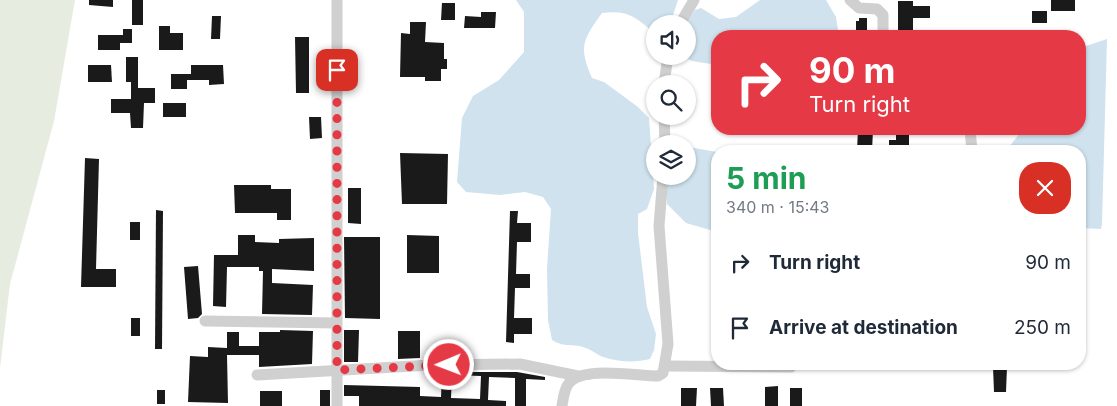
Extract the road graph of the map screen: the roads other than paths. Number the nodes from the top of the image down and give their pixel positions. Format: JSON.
{"nodes":[{"id":1,"x":337,"y":0,"type":"edge"},
{"id":2,"x":694,"y":0,"type":"edge"},
{"id":3,"x":850,"y":0,"type":"edge"},
{"id":4,"x":685,"y":15,"type":"edge"},
{"id":5,"x":884,"y":30,"type":"edge"},
{"id":6,"x":661,"y":185,"type":"edge"},
{"id":7,"x":206,"y":321,"type":"dead end"},
{"id":8,"x":336,"y":324,"type":"junction"},
{"id":9,"x":664,"y":366,"type":"junction"},
{"id":10,"x":711,"y":366,"type":"edge"},
{"id":11,"x":337,"y":370,"type":"junction"},
{"id":12,"x":256,"y":375,"type":"dead end"},
{"id":13,"x":578,"y":376,"type":"junction"},
{"id":14,"x":337,"y":406,"type":"edge"},
{"id":15,"x":562,"y":406,"type":"edge"}],
"edges":[{"from":1,"to":8,"type":"street"},
{"from":2,"to":4,"type":"street"},
{"from":3,"to":5,"type":"street"},
{"from":6,"to":9,"type":"street"},
{"from":7,"to":8,"type":"street"},
{"from":8,"to":11,"type":"street"},
{"from":9,"to":10,"type":"street"},
{"from":9,"to":13,"type":"street"},
{"from":11,"to":12,"type":"street"},
{"from":11,"to":13,"type":"street"},
{"from":11,"to":14,"type":"street"},
{"from":13,"to":15,"type":"street"}]}
